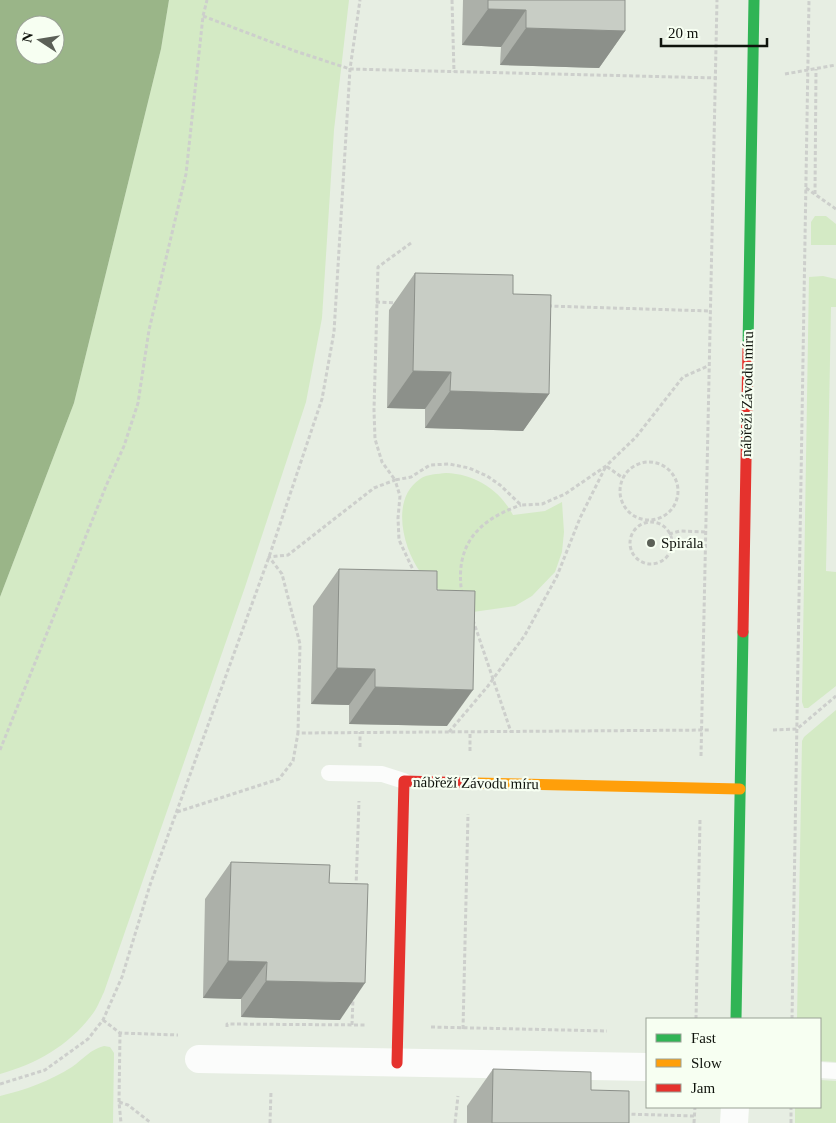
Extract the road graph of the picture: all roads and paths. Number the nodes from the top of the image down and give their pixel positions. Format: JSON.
{"nodes":[{"id":1,"x":206,"y":0,"type":"edge"},
{"id":2,"x":360,"y":0,"type":"edge"},
{"id":3,"x":452,"y":0,"type":"edge"},
{"id":4,"x":717,"y":0,"type":"edge"},
{"id":5,"x":754,"y":0,"type":"edge"},
{"id":6,"x":809,"y":0,"type":"edge"},
{"id":7,"x":203,"y":16,"type":"junction"},
{"id":8,"x":836,"y":66,"type":"edge"},
{"id":9,"x":350,"y":69,"type":"junction"},
{"id":10,"x":816,"y":69,"type":"junction"},
{"id":11,"x":808,"y":71,"type":"junction"},
{"id":12,"x":454,"y":72,"type":"junction"},
{"id":13,"x":715,"y":78,"type":"junction"},
{"id":14,"x":753,"y":79,"type":"junction"},
{"id":15,"x":806,"y":188,"type":"junction"},
{"id":16,"x":815,"y":194,"type":"junction"},
{"id":17,"x":836,"y":209,"type":"edge"},
{"id":18,"x":411,"y":243,"type":"dead end"},
{"id":19,"x":376,"y":302,"type":"junction"},
{"id":20,"x":406,"y":303,"type":"dead end"},
{"id":21,"x":543,"y":306,"type":"edge"},
{"id":22,"x":710,"y":310,"type":"junction"},
{"id":23,"x":708,"y":366,"type":"junction"},
{"id":24,"x":606,"y":466,"type":"junction"},
{"id":25,"x":623,"y":478,"type":"junction"},
{"id":26,"x":395,"y":480,"type":"junction"},
{"id":27,"x":521,"y":505,"type":"junction"},
{"id":28,"x":649,"y":521,"type":"junction"},
{"id":29,"x":705,"y":532,"type":"junction"},
{"id":30,"x":669,"y":534,"type":"junction"},
{"id":31,"x":269,"y":557,"type":"junction"},
{"id":32,"x":421,"y":580,"type":"edge"},
{"id":33,"x":463,"y":597,"type":"edge"},
{"id":34,"x":469,"y":614,"type":"edge"},
{"id":35,"x":493,"y":678,"type":"junction"},
{"id":36,"x":836,"y":696,"type":"edge"},
{"id":37,"x":702,"y":729,"type":"junction"},
{"id":38,"x":797,"y":729,"type":"junction"},
{"id":39,"x":741,"y":731,"type":"junction"},
{"id":40,"x":360,"y":732,"type":"junction"},
{"id":41,"x":449,"y":732,"type":"junction"},
{"id":42,"x":470,"y":732,"type":"junction"},
{"id":43,"x":511,"y":732,"type":"junction"},
{"id":44,"x":298,"y":733,"type":"junction"},
{"id":45,"x":0,"y":750,"type":"edge"},
{"id":46,"x":329,"y":773,"type":"dead end"},
{"id":47,"x":360,"y":774,"type":"junction"},
{"id":48,"x":404,"y":781,"type":"junction"},
{"id":49,"x":469,"y":782,"type":"junction"},
{"id":50,"x":700,"y":788,"type":"junction"},
{"id":51,"x":740,"y":789,"type":"junction"},
{"id":52,"x":177,"y":812,"type":"junction"},
{"id":53,"x":356,"y":890,"type":"edge"},
{"id":54,"x":353,"y":996,"type":"edge"},
{"id":55,"x":696,"y":1018,"type":"edge"},
{"id":56,"x":736,"y":1018,"type":"edge"},
{"id":57,"x":792,"y":1018,"type":"edge"},
{"id":58,"x":352,"y":1025,"type":"edge"},
{"id":59,"x":463,"y":1028,"type":"dead end"},
{"id":60,"x":120,"y":1033,"type":"dead end"},
{"id":61,"x":199,"y":1059,"type":"dead end"},
{"id":62,"x":397,"y":1063,"type":"junction"},
{"id":63,"x":646,"y":1067,"type":"edge"},
{"id":64,"x":821,"y":1070,"type":"edge"},
{"id":65,"x":836,"y":1071,"type":"edge"},
{"id":66,"x":0,"y":1084,"type":"edge"},
{"id":67,"x":468,"y":1096,"type":"dead end"},
{"id":68,"x":119,"y":1102,"type":"junction"},
{"id":69,"x":695,"y":1108,"type":"edge"},
{"id":70,"x":734,"y":1108,"type":"edge"},
{"id":71,"x":791,"y":1108,"type":"edge"},
{"id":72,"x":616,"y":1113,"type":"edge"},
{"id":73,"x":694,"y":1116,"type":"junction"},
{"id":74,"x":121,"y":1123,"type":"edge"},
{"id":75,"x":151,"y":1123,"type":"edge"},
{"id":76,"x":455,"y":1123,"type":"edge"},
{"id":77,"x":694,"y":1123,"type":"edge"},
{"id":78,"x":734,"y":1123,"type":"edge"},
{"id":79,"x":791,"y":1123,"type":"edge"}],
"edges":[{"from":1,"to":7,"type":"path"},
{"from":2,"to":9,"type":"path"},
{"from":3,"to":12,"type":"path"},
{"from":4,"to":13,"type":"path"},
{"from":5,"to":14,"type":"street","name":"nábřeží Závodu míru"},
{"from":6,"to":11,"type":"path"},
{"from":7,"to":9,"type":"path"},
{"from":7,"to":45,"type":"path"},
{"from":8,"to":10,"type":"path"},
{"from":9,"to":12,"type":"path"},
{"from":9,"to":31,"type":"path"},
{"from":10,"to":11,"type":"path"},
{"from":10,"to":16,"type":"path"},
{"from":11,"to":14,"type":"path"},
{"from":11,"to":15,"type":"path"},
{"from":12,"to":13,"type":"path"},
{"from":13,"to":14,"type":"path"},
{"from":13,"to":22,"type":"path"},
{"from":14,"to":39,"type":"street","name":"nábřeží Závodu míru"},
{"from":15,"to":16,"type":"path"},
{"from":15,"to":38,"type":"path"},
{"from":16,"to":17,"type":"path"},
{"from":18,"to":19,"type":"path"},
{"from":19,"to":20,"type":"path"},
{"from":19,"to":26,"type":"path"},
{"from":21,"to":22,"type":"path"},
{"from":22,"to":23,"type":"path"},
{"from":23,"to":24,"type":"path"},
{"from":23,"to":29,"type":"path"},
{"from":24,"to":25,"type":"path"},
{"from":24,"to":27,"type":"path"},
{"from":24,"to":35,"type":"path"},
{"from":25,"to":28,"type":"path"},
{"from":25,"to":28,"type":"path"},
{"from":26,"to":27,"type":"path"},
{"from":26,"to":31,"type":"path"},
{"from":26,"to":32,"type":"path"},
{"from":27,"to":33,"type":"path"},
{"from":28,"to":30,"type":"path"},
{"from":28,"to":30,"type":"path"},
{"from":29,"to":30,"type":"path"},
{"from":29,"to":37,"type":"path"},
{"from":31,"to":44,"type":"path"},
{"from":31,"to":52,"type":"path"},
{"from":34,"to":35,"type":"path"},
{"from":35,"to":41,"type":"path"},
{"from":35,"to":43,"type":"path"},
{"from":36,"to":38,"type":"path"},
{"from":37,"to":39,"type":"path"},
{"from":37,"to":43,"type":"path"},
{"from":37,"to":50,"type":"path"},
{"from":38,"to":39,"type":"path"},
{"from":38,"to":57,"type":"path"},
{"from":39,"to":51,"type":"street","name":"nábřeží Závodu míru"},
{"from":40,"to":41,"type":"path"},
{"from":40,"to":44,"type":"path"},
{"from":40,"to":47,"type":"path"},
{"from":41,"to":42,"type":"path"},
{"from":42,"to":43,"type":"path"},
{"from":42,"to":49,"type":"path"},
{"from":44,"to":52,"type":"path"},
{"from":46,"to":47,"type":"lane"},
{"from":47,"to":48,"type":"lane"},
{"from":47,"to":53,"type":"path"},
{"from":48,"to":49,"type":"street","name":"nábřeží Závodu míru"},
{"from":48,"to":62,"type":"street","name":"nábřeží Závodu míru"},
{"from":49,"to":50,"type":"street","name":"nábřeží Závodu míru"},
{"from":49,"to":59,"type":"path"},
{"from":50,"to":51,"type":"street","name":"nábřeží Závodu míru"},
{"from":50,"to":55,"type":"path"},
{"from":51,"to":56,"type":"street","name":"nábřeží Závodu míru"},
{"from":52,"to":66,"type":"path"},
{"from":54,"to":58,"type":"path"},
{"from":60,"to":68,"type":"path"},
{"from":61,"to":62,"type":"street"},
{"from":62,"to":63,"type":"street"},
{"from":64,"to":65,"type":"lane"},
{"from":67,"to":76,"type":"path"},
{"from":68,"to":74,"type":"path"},
{"from":68,"to":75,"type":"path"},
{"from":69,"to":73,"type":"path"},
{"from":70,"to":78,"type":"street"},
{"from":71,"to":79,"type":"path"},
{"from":72,"to":73,"type":"path"},
{"from":73,"to":77,"type":"path"}]}
